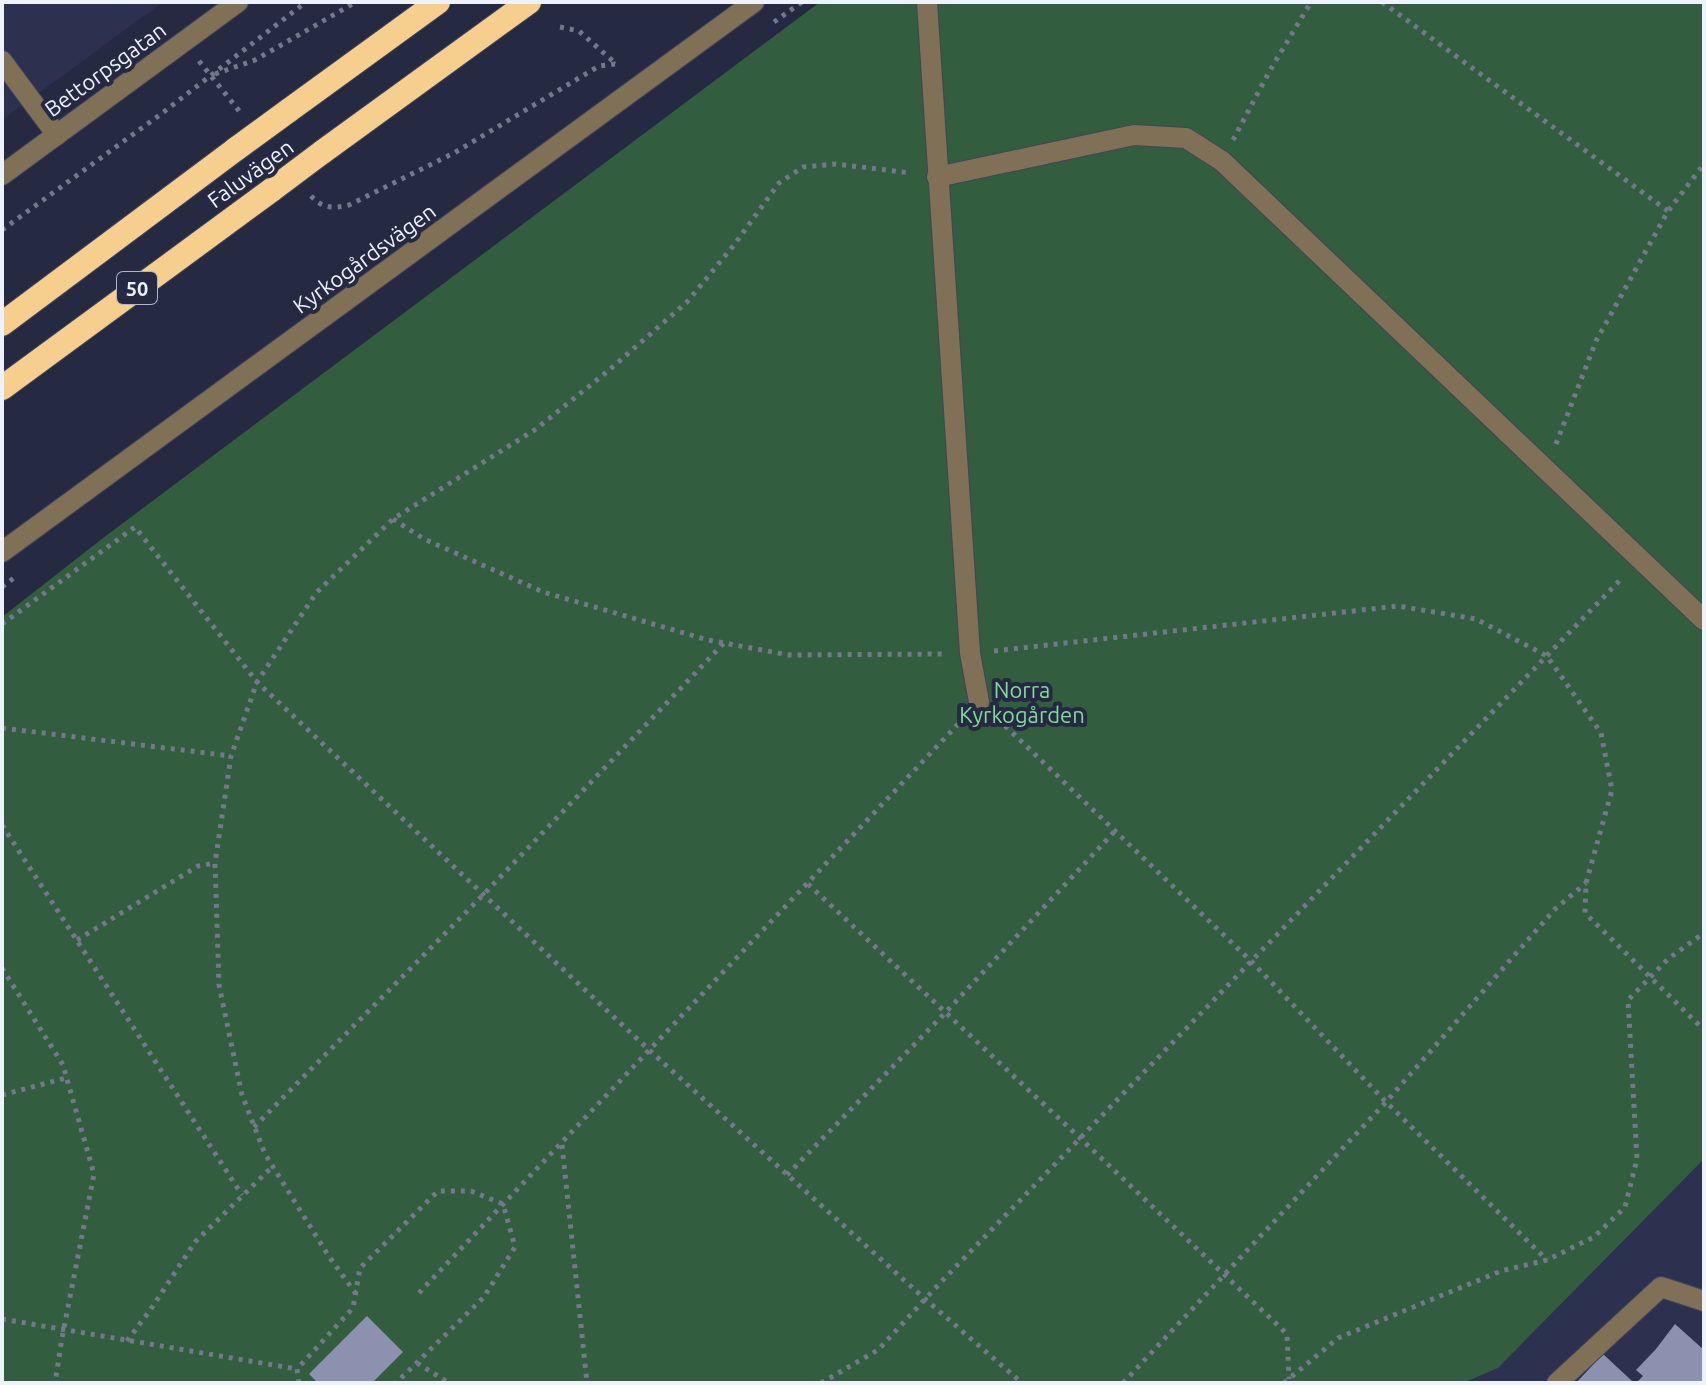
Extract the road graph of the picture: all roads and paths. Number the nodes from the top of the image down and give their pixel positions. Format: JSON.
{"nodes":[{"id":1,"x":306,"y":2,"type":"edge"},
{"id":2,"x":356,"y":2,"type":"edge"},
{"id":3,"x":438,"y":2,"type":"edge"},
{"id":4,"x":529,"y":2,"type":"edge"},
{"id":5,"x":754,"y":2,"type":"edge"},
{"id":6,"x":927,"y":2,"type":"edge"},
{"id":7,"x":1311,"y":2,"type":"edge"},
{"id":8,"x":1382,"y":2,"type":"edge"},
{"id":9,"x":226,"y":5,"type":"edge"},
{"id":10,"x":560,"y":27,"type":"dead end"},
{"id":11,"x":2,"y":61,"type":"edge"},
{"id":12,"x":615,"y":64,"type":"junction"},
{"id":13,"x":628,"y":70,"type":"dead end"},
{"id":14,"x":210,"y":76,"type":"junction"},
{"id":15,"x":248,"y":121,"type":"dead end"},
{"id":16,"x":57,"y":135,"type":"junction"},
{"id":17,"x":1222,"y":161,"type":"junction"},
{"id":18,"x":1704,"y":164,"type":"edge"},
{"id":19,"x":2,"y":175,"type":"edge"},
{"id":20,"x":937,"y":177,"type":"junction"},
{"id":21,"x":304,"y":188,"type":"dead end"},
{"id":22,"x":1668,"y":211,"type":"junction"},
{"id":23,"x":2,"y":230,"type":"edge"},
{"id":24,"x":2,"y":324,"type":"edge"},
{"id":25,"x":2,"y":388,"type":"edge"},
{"id":26,"x":1546,"y":471,"type":"junction"},
{"id":27,"x":393,"y":519,"type":"junction"},
{"id":28,"x":2,"y":552,"type":"edge"},
{"id":29,"x":1640,"y":560,"type":"junction"},
{"id":30,"x":1704,"y":620,"type":"edge"},
{"id":31,"x":2,"y":624,"type":"edge"},
{"id":32,"x":724,"y":643,"type":"junction"},
{"id":33,"x":970,"y":653,"type":"junction"},
{"id":34,"x":1547,"y":656,"type":"junction"},
{"id":35,"x":257,"y":682,"type":"junction"},
{"id":36,"x":979,"y":702,"type":"junction"},
{"id":37,"x":2,"y":728,"type":"edge"},
{"id":38,"x":231,"y":756,"type":"junction"},
{"id":39,"x":2,"y":825,"type":"edge"},
{"id":40,"x":1115,"y":831,"type":"junction"},
{"id":41,"x":215,"y":863,"type":"junction"},
{"id":42,"x":1586,"y":883,"type":"junction"},
{"id":43,"x":808,"y":884,"type":"junction"},
{"id":44,"x":484,"y":894,"type":"junction"},
{"id":45,"x":1704,"y":933,"type":"edge"},
{"id":46,"x":77,"y":940,"type":"junction"},
{"id":47,"x":1252,"y":962,"type":"junction"},
{"id":48,"x":2,"y":968,"type":"edge"},
{"id":49,"x":1650,"y":978,"type":"junction"},
{"id":50,"x":945,"y":1013,"type":"junction"},
{"id":51,"x":1704,"y":1030,"type":"edge"},
{"id":52,"x":648,"y":1049,"type":"junction"},
{"id":53,"x":66,"y":1078,"type":"junction"},
{"id":54,"x":2,"y":1095,"type":"edge"},
{"id":55,"x":1386,"y":1102,"type":"junction"},
{"id":56,"x":254,"y":1127,"type":"junction"},
{"id":57,"x":1081,"y":1139,"type":"junction"},
{"id":58,"x":562,"y":1144,"type":"junction"},
{"id":59,"x":272,"y":1167,"type":"junction"},
{"id":60,"x":787,"y":1175,"type":"junction"},
{"id":61,"x":242,"y":1195,"type":"junction"},
{"id":62,"x":503,"y":1204,"type":"junction"},
{"id":63,"x":1547,"y":1260,"type":"junction"},
{"id":64,"x":1225,"y":1274,"type":"junction"},
{"id":65,"x":419,"y":1293,"type":"dead end"},
{"id":66,"x":356,"y":1294,"type":"junction"},
{"id":67,"x":925,"y":1299,"type":"junction"},
{"id":68,"x":1704,"y":1301,"type":"edge"},
{"id":69,"x":2,"y":1319,"type":"edge"},
{"id":70,"x":64,"y":1329,"type":"junction"},
{"id":71,"x":127,"y":1341,"type":"junction"},
{"id":72,"x":417,"y":1363,"type":"junction"},
{"id":73,"x":297,"y":1369,"type":"junction"},
{"id":74,"x":1286,"y":1381,"type":"edge"},
{"id":75,"x":55,"y":1383,"type":"edge"},
{"id":76,"x":299,"y":1383,"type":"edge"},
{"id":77,"x":396,"y":1383,"type":"edge"},
{"id":78,"x":449,"y":1383,"type":"edge"},
{"id":79,"x":587,"y":1383,"type":"edge"},
{"id":80,"x":821,"y":1383,"type":"edge"},
{"id":81,"x":1022,"y":1383,"type":"edge"},
{"id":82,"x":1123,"y":1383,"type":"edge"},
{"id":83,"x":1557,"y":1383,"type":"edge"}],
"edges":[{"from":1,"to":14,"type":"path"},
{"from":2,"to":14,"type":"path"},
{"from":3,"to":24,"type":"highway","name":"Faluvägen","number":"50","bridge":true},
{"from":4,"to":25,"type":"highway","name":"Faluvägen","number":"50","bridge":true},
{"from":5,"to":28,"type":"street","name":"Kyrkogårdsvägen"},
{"from":6,"to":20,"type":"street"},
{"from":7,"to":17,"type":"path"},
{"from":8,"to":22,"type":"path"},
{"from":9,"to":16,"type":"street","name":"Bettorpsgatan"},
{"from":10,"to":12,"type":"path"},
{"from":11,"to":16,"type":"street"},
{"from":12,"to":13,"type":"path"},
{"from":12,"to":21,"type":"path"},
{"from":14,"to":15,"type":"path"},
{"from":14,"to":23,"type":"path"},
{"from":16,"to":19,"type":"street","name":"Bettorpsgatan"},
{"from":17,"to":20,"type":"street"},
{"from":17,"to":26,"type":"street"},
{"from":18,"to":22,"type":"path"},
{"from":20,"to":27,"type":"path"},
{"from":20,"to":33,"type":"street"},
{"from":22,"to":26,"type":"path"},
{"from":26,"to":29,"type":"street"},
{"from":27,"to":32,"type":"path"},
{"from":27,"to":35,"type":"path"},
{"from":29,"to":30,"type":"street"},
{"from":29,"to":34,"type":"path"},
{"from":31,"to":35,"type":"path"},
{"from":32,"to":33,"type":"path"},
{"from":32,"to":44,"type":"path"},
{"from":33,"to":34,"type":"path"},
{"from":33,"to":36,"type":"street"},
{"from":34,"to":42,"type":"path"},
{"from":34,"to":47,"type":"path"},
{"from":35,"to":38,"type":"path"},
{"from":35,"to":44,"type":"path"},
{"from":36,"to":40,"type":"path"},
{"from":36,"to":43,"type":"path"},
{"from":37,"to":38,"type":"path"},
{"from":38,"to":41,"type":"path"},
{"from":39,"to":46,"type":"path"},
{"from":40,"to":47,"type":"path"},
{"from":40,"to":50,"type":"path"},
{"from":41,"to":46,"type":"path"},
{"from":41,"to":56,"type":"path"},
{"from":42,"to":49,"type":"path"},
{"from":42,"to":55,"type":"path"},
{"from":43,"to":50,"type":"path"},
{"from":43,"to":52,"type":"path"},
{"from":44,"to":52,"type":"path"},
{"from":44,"to":56,"type":"path"},
{"from":45,"to":49,"type":"path"},
{"from":46,"to":61,"type":"path"},
{"from":47,"to":55,"type":"path"},
{"from":47,"to":57,"type":"path"},
{"from":48,"to":53,"type":"path"},
{"from":49,"to":51,"type":"path"},
{"from":49,"to":63,"type":"path"},
{"from":50,"to":57,"type":"path"},
{"from":50,"to":60,"type":"path"},
{"from":52,"to":58,"type":"path"},
{"from":52,"to":60,"type":"path"},
{"from":53,"to":54,"type":"path"},
{"from":53,"to":70,"type":"path"},
{"from":55,"to":63,"type":"path"},
{"from":55,"to":64,"type":"path"},
{"from":56,"to":59,"type":"path"},
{"from":57,"to":64,"type":"path"},
{"from":57,"to":67,"type":"path"},
{"from":58,"to":62,"type":"path"},
{"from":58,"to":79,"type":"path"},
{"from":59,"to":61,"type":"path"},
{"from":59,"to":66,"type":"path"},
{"from":60,"to":67,"type":"path"},
{"from":61,"to":71,"type":"path"},
{"from":62,"to":65,"type":"path"},
{"from":62,"to":66,"type":"path"},
{"from":62,"to":72,"type":"path"},
{"from":63,"to":74,"type":"path"},
{"from":64,"to":74,"type":"path"},
{"from":64,"to":82,"type":"path"},
{"from":66,"to":73,"type":"path"},
{"from":67,"to":80,"type":"path"},
{"from":67,"to":81,"type":"path"},
{"from":68,"to":83,"type":"street"},
{"from":69,"to":70,"type":"path"},
{"from":70,"to":71,"type":"path"},
{"from":70,"to":75,"type":"path"},
{"from":71,"to":73,"type":"path"},
{"from":72,"to":77,"type":"path"},
{"from":72,"to":78,"type":"path"},
{"from":73,"to":76,"type":"path"}]}
